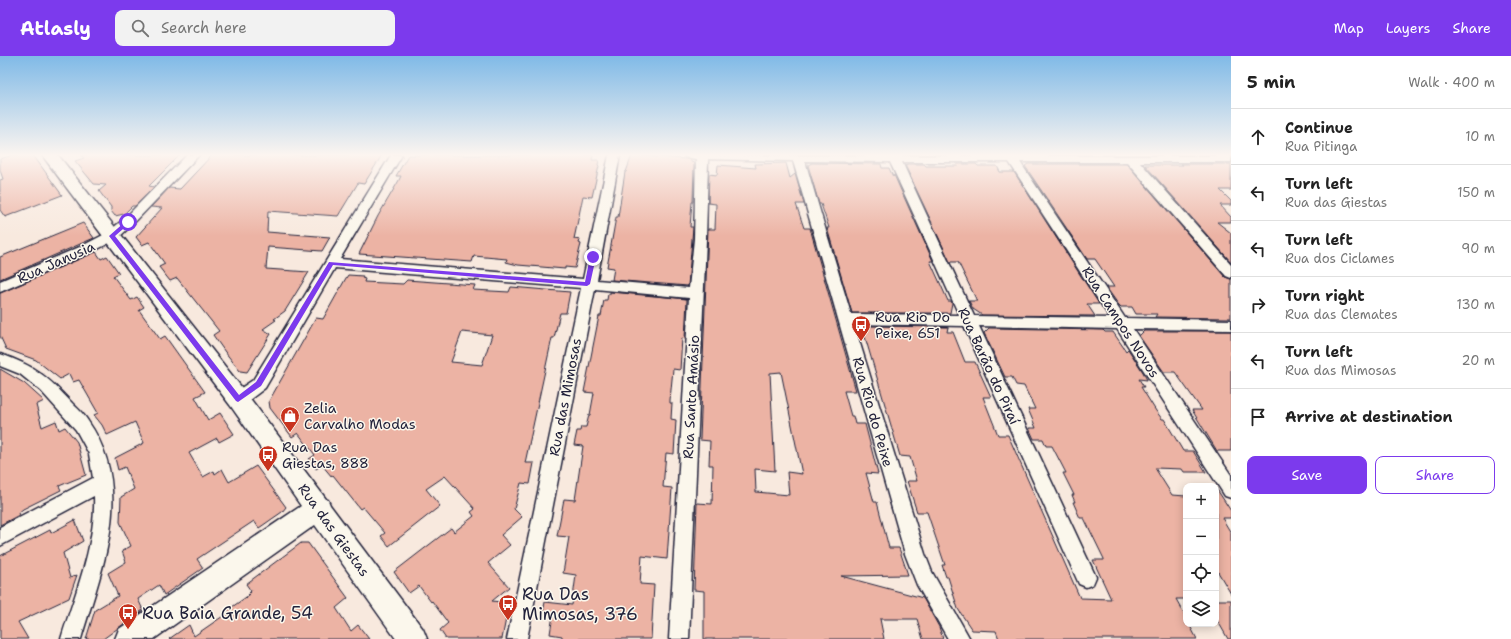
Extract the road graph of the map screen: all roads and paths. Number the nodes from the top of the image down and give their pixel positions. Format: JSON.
{"nodes":[{"id":1,"x":71,"y":182,"type":"edge"},
{"id":2,"x":166,"y":182,"type":"edge"},
{"id":3,"x":379,"y":182,"type":"edge"},
{"id":4,"x":608,"y":182,"type":"edge"},
{"id":5,"x":697,"y":182,"type":"edge"},
{"id":6,"x":805,"y":182,"type":"edge"},
{"id":7,"x":906,"y":182,"type":"edge"},
{"id":8,"x":1029,"y":182,"type":"edge"},
{"id":9,"x":1151,"y":182,"type":"edge"},
{"id":10,"x":112,"y":236,"type":"junction"},
{"id":11,"x":332,"y":263,"type":"junction"},
{"id":12,"x":1231,"y":273,"type":"edge"},
{"id":13,"x":587,"y":284,"type":"junction"},
{"id":14,"x":0,"y":287,"type":"edge"},
{"id":15,"x":696,"y":294,"type":"junction"},
{"id":16,"x":846,"y":319,"type":"junction"},
{"id":17,"x":968,"y":321,"type":"junction"},
{"id":18,"x":1122,"y":323,"type":"junction"},
{"id":19,"x":1231,"y":325,"type":"edge"},
{"id":20,"x":0,"y":360,"type":"edge"},
{"id":21,"x":238,"y":399,"type":"junction"},
{"id":22,"x":103,"y":482,"type":"junction"},
{"id":23,"x":1231,"y":490,"type":"edge"},
{"id":24,"x":318,"y":508,"type":"junction"},
{"id":25,"x":0,"y":537,"type":"edge"},
{"id":26,"x":1086,"y":577,"type":"dead end"},
{"id":27,"x":71,"y":639,"type":"edge"},
{"id":28,"x":129,"y":639,"type":"edge"},
{"id":29,"x":412,"y":639,"type":"edge"},
{"id":30,"x":517,"y":639,"type":"edge"},
{"id":31,"x":679,"y":639,"type":"edge"},
{"id":32,"x":960,"y":639,"type":"edge"}],
"edges":[{"from":1,"to":10,"type":"main road","name":"Rua das Giestas"},
{"from":2,"to":10,"type":"street","name":"Rua Janusia"},
{"from":3,"to":11,"type":"street"},
{"from":4,"to":13,"type":"street","name":"Rua das Mimosas"},
{"from":5,"to":15,"type":"street","name":"Rua Santo Amásio"},
{"from":6,"to":16,"type":"street","name":"Rua Rio do Peixe"},
{"from":7,"to":17,"type":"street","name":"Rua Barão do Piraí"},
{"from":8,"to":18,"type":"street","name":"Rua Campos Novos"},
{"from":9,"to":12,"type":"street"},
{"from":10,"to":14,"type":"street","name":"Rua Janusia"},
{"from":10,"to":21,"type":"main road","name":"Rua das Giestas"},
{"from":11,"to":13,"type":"street"},
{"from":11,"to":21,"type":"street"},
{"from":13,"to":15,"type":"street"},
{"from":13,"to":30,"type":"street","name":"Rua das Mimosas"},
{"from":15,"to":31,"type":"street","name":"Rua Santo Amásio"},
{"from":16,"to":17,"type":"street"},
{"from":16,"to":32,"type":"street","name":"Rua Rio do Peixe"},
{"from":17,"to":18,"type":"street"},
{"from":17,"to":26,"type":"street","name":"Rua Barão do Piraí"},
{"from":18,"to":19,"type":"street"},
{"from":18,"to":23,"type":"street","name":"Rua Campos Novos"},
{"from":20,"to":22,"type":"street"},
{"from":21,"to":24,"type":"main road","name":"Rua das Giestas"},
{"from":22,"to":25,"type":"street"},
{"from":22,"to":27,"type":"street"},
{"from":24,"to":28,"type":"main road"},
{"from":24,"to":29,"type":"main road","name":"Rua das Giestas"}]}
